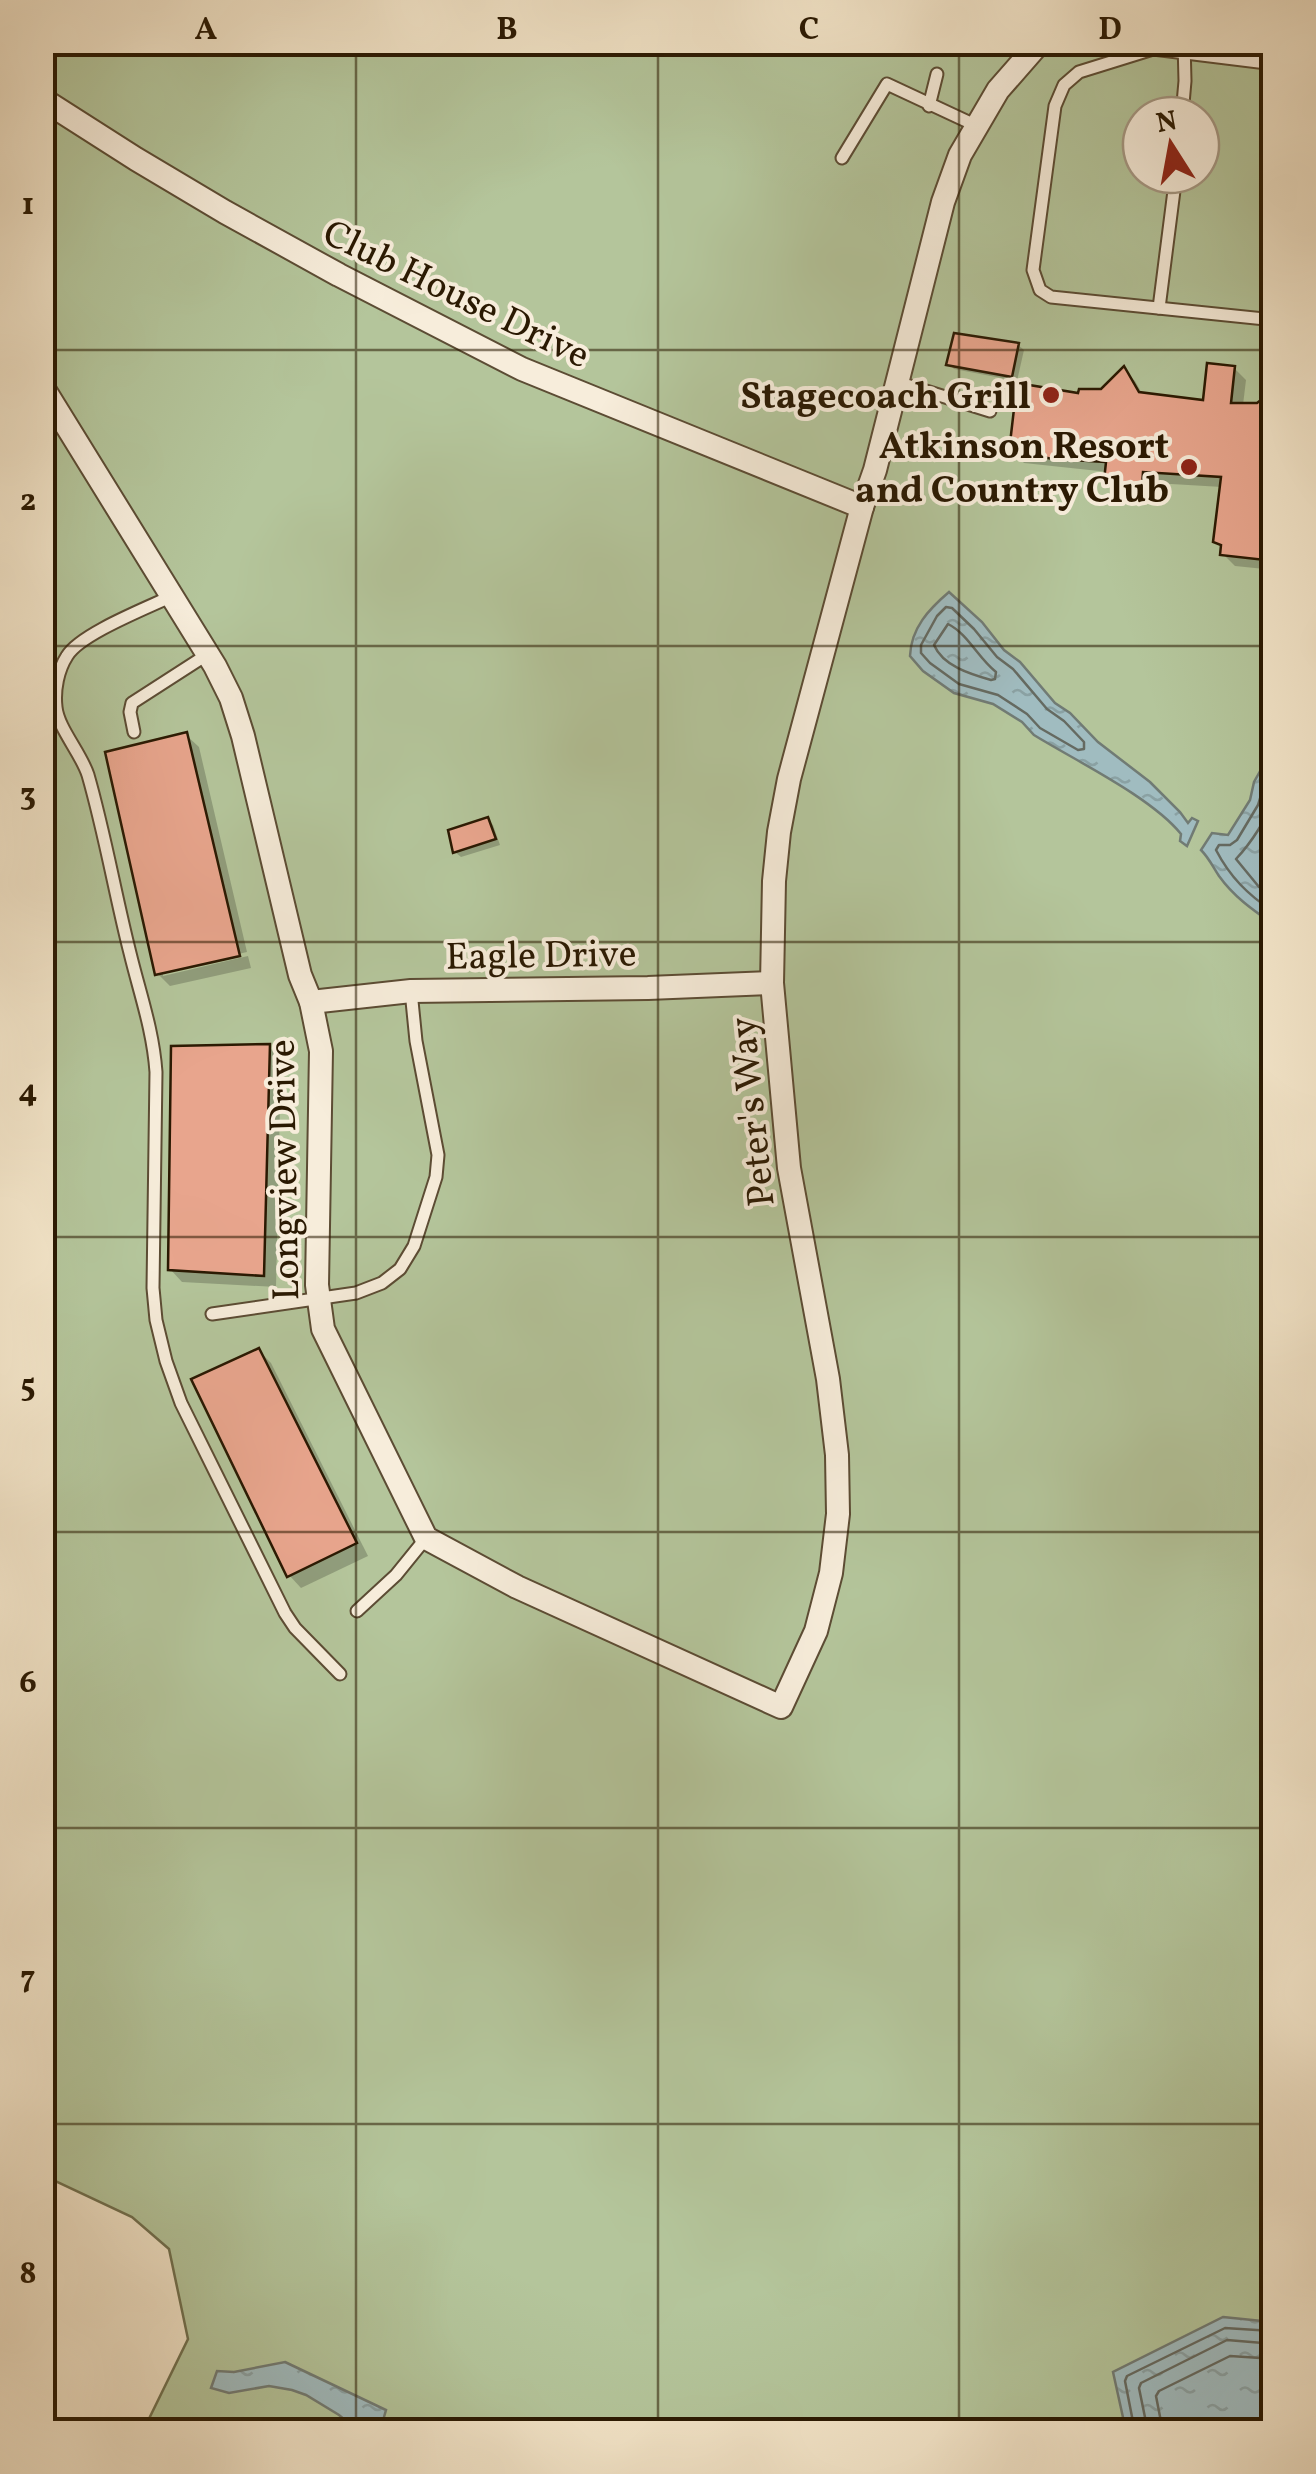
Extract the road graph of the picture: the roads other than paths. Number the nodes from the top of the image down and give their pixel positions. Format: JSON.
{"nodes":[{"id":1,"x":1040,"y":42,"type":"edge"},
{"id":2,"x":1184,"y":48,"type":"edge"},
{"id":3,"x":1274,"y":64,"type":"edge"},
{"id":4,"x":937,"y":74,"type":"dead end"},
{"id":5,"x":1184,"y":95,"type":"edge"},
{"id":6,"x":42,"y":99,"type":"edge"},
{"id":7,"x":929,"y":106,"type":"junction"},
{"id":8,"x":977,"y":126,"type":"junction"},
{"id":9,"x":842,"y":158,"type":"dead end"},
{"id":10,"x":1174,"y":195,"type":"edge"},
{"id":11,"x":1159,"y":308,"type":"junction"},
{"id":12,"x":1274,"y":320,"type":"edge"},
{"id":13,"x":897,"y":382,"type":"junction"},
{"id":14,"x":42,"y":386,"type":"edge"},
{"id":15,"x":990,"y":411,"type":"dead end"},
{"id":16,"x":862,"y":506,"type":"junction"},
{"id":17,"x":172,"y":596,"type":"junction"},
{"id":18,"x":208,"y":654,"type":"junction"},
{"id":19,"x":134,"y":732,"type":"dead end"},
{"id":20,"x":772,"y":984,"type":"junction"},
{"id":21,"x":411,"y":992,"type":"junction"},
{"id":22,"x":311,"y":1002,"type":"junction"},
{"id":23,"x":319,"y":1298,"type":"junction"},
{"id":24,"x":212,"y":1314,"type":"dead end"},
{"id":25,"x":426,"y":1538,"type":"junction"},
{"id":26,"x":357,"y":1612,"type":"dead end"},
{"id":27,"x":340,"y":1674,"type":"dead end"}],
"edges":[{"from":1,"to":8,"type":"street","name":"Peter's Way"},
{"from":2,"to":3,"type":"lane"},
{"from":2,"to":5,"type":"lane"},
{"from":2,"to":11,"type":"lane"},
{"from":4,"to":7,"type":"lane"},
{"from":6,"to":16,"type":"street","name":"Club House Drive"},
{"from":7,"to":8,"type":"lane"},
{"from":7,"to":9,"type":"lane"},
{"from":8,"to":13,"type":"street","name":"Peter's Way"},
{"from":10,"to":11,"type":"lane"},
{"from":11,"to":12,"type":"lane"},
{"from":13,"to":15,"type":"lane"},
{"from":13,"to":16,"type":"street","name":"Peter's Way"},
{"from":14,"to":17,"type":"street","name":"Longview Drive"},
{"from":16,"to":20,"type":"street","name":"Peter's Way"},
{"from":17,"to":18,"type":"street","name":"Longview Drive"},
{"from":17,"to":27,"type":"lane"},
{"from":18,"to":19,"type":"lane"},
{"from":18,"to":22,"type":"street","name":"Longview Drive"},
{"from":20,"to":21,"type":"street","name":"Eagle Drive"},
{"from":20,"to":25,"type":"street","name":"Peter's Way"},
{"from":21,"to":22,"type":"street","name":"Eagle Drive"},
{"from":21,"to":23,"type":"lane"},
{"from":22,"to":23,"type":"street","name":"Longview Drive"},
{"from":23,"to":24,"type":"lane"},
{"from":23,"to":25,"type":"street","name":"Longview Drive"},
{"from":25,"to":26,"type":"lane"}]}
